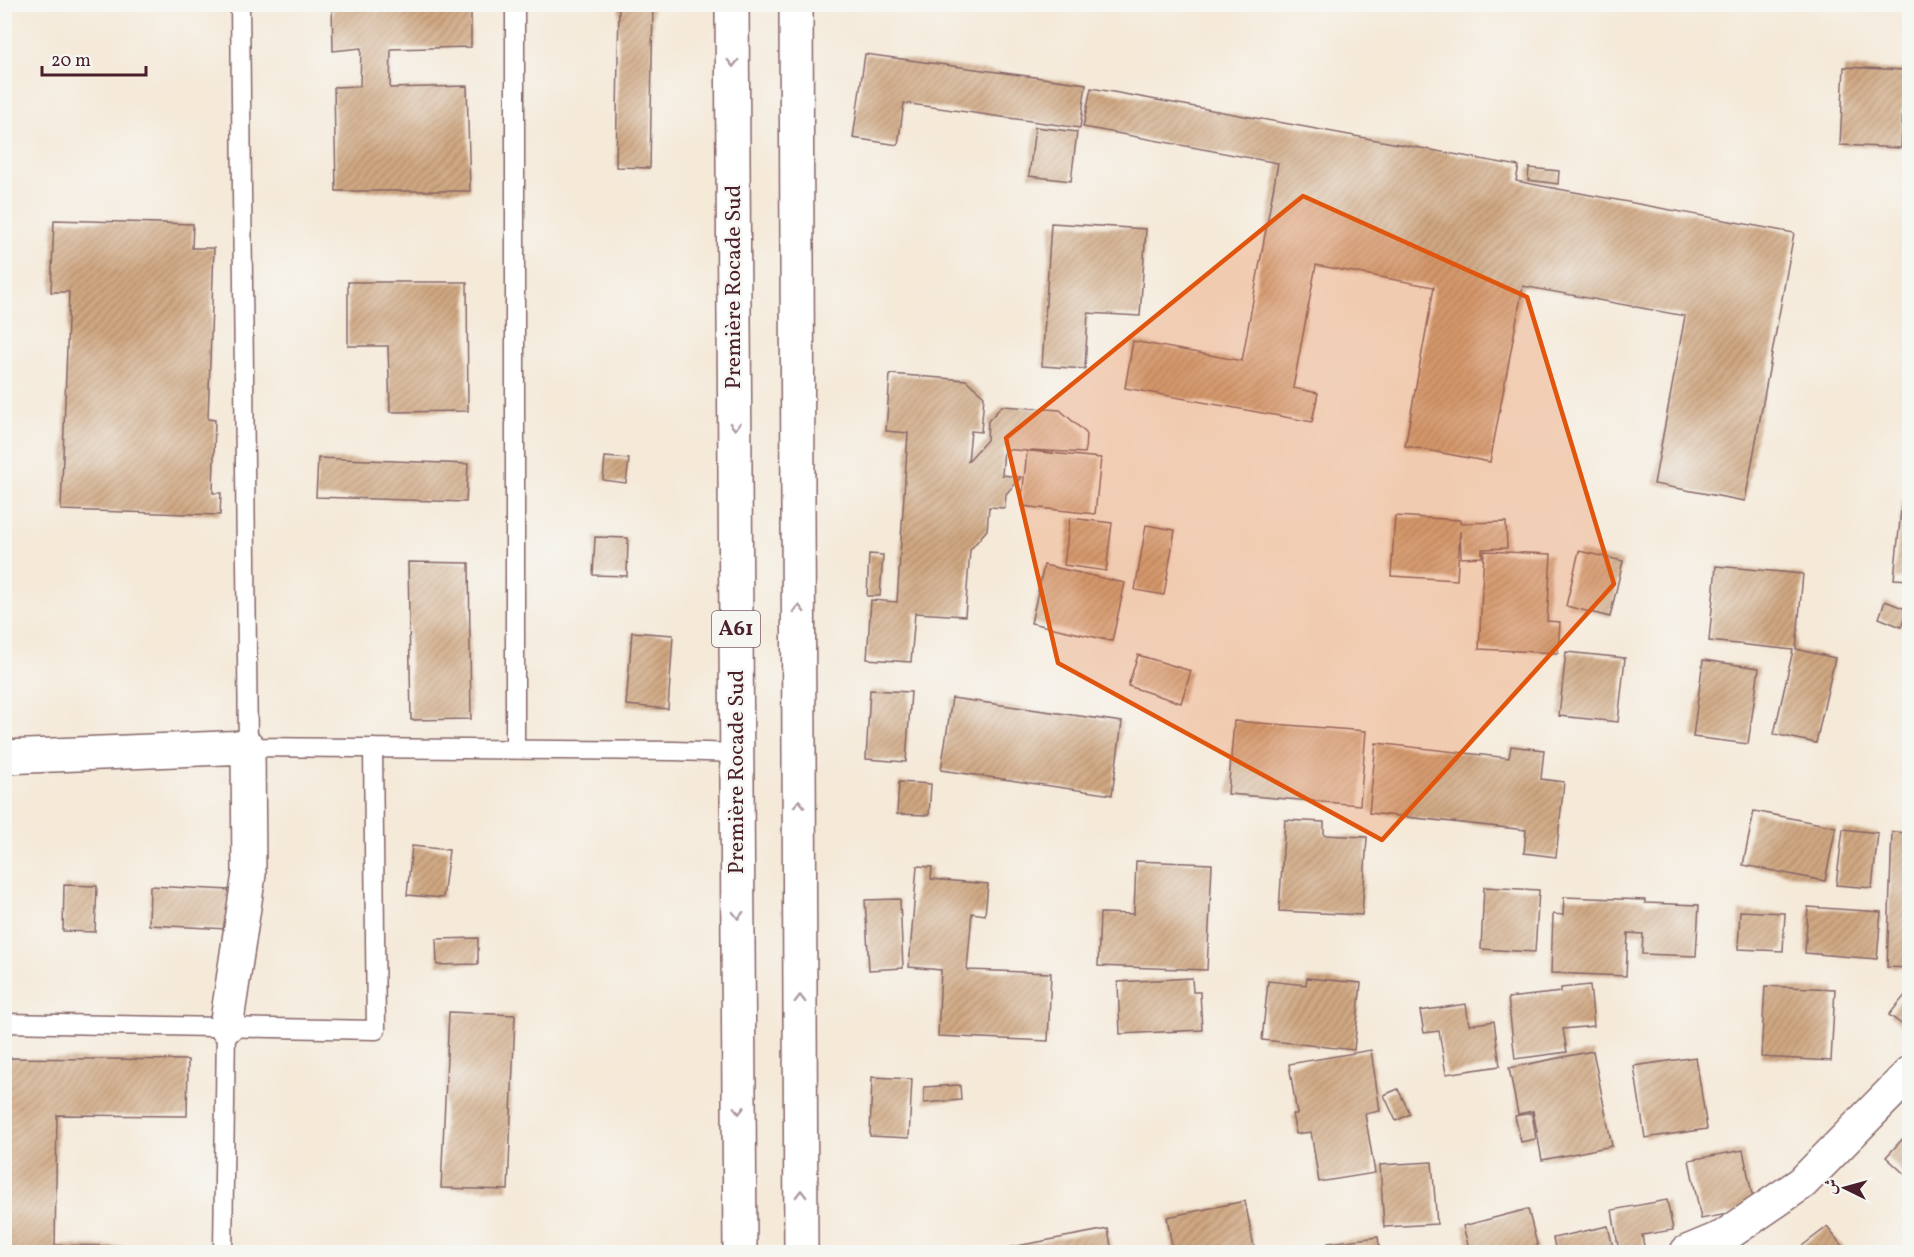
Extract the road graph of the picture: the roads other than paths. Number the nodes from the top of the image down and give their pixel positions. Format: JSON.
{"nodes":[{"id":1,"x":240,"y":4,"type":"edge"},
{"id":2,"x":515,"y":4,"type":"edge"},
{"id":3,"x":732,"y":4,"type":"edge"},
{"id":4,"x":796,"y":4,"type":"edge"},
{"id":5,"x":248,"y":747,"type":"junction"},
{"id":6,"x":373,"y":748,"type":"junction"},
{"id":7,"x":515,"y":749,"type":"junction"},
{"id":8,"x":737,"y":753,"type":"junction"},
{"id":9,"x":4,"y":757,"type":"edge"},
{"id":10,"x":4,"y":1023,"type":"edge"},
{"id":11,"x":226,"y":1027,"type":"junction"},
{"id":12,"x":1910,"y":1073,"type":"edge"},
{"id":13,"x":223,"y":1252,"type":"edge"},
{"id":14,"x":740,"y":1252,"type":"edge"},
{"id":15,"x":801,"y":1252,"type":"edge"},
{"id":16,"x":1687,"y":1252,"type":"edge"}],
"edges":[{"from":1,"to":5,"type":"lane"},
{"from":2,"to":7,"type":"lane"},
{"from":3,"to":8,"type":"main road","name":"Première Rocade Sud","number":"A61","one_way":true},
{"from":15,"to":4,"type":"main road","one_way":true},
{"from":5,"to":6,"type":"lane"},
{"from":5,"to":9,"type":"main road"},
{"from":5,"to":11,"type":"main road"},
{"from":6,"to":7,"type":"lane"},
{"from":6,"to":11,"type":"lane"},
{"from":7,"to":8,"type":"lane"},
{"from":8,"to":14,"type":"main road","name":"Première Rocade Sud","number":"A61","one_way":true},
{"from":10,"to":11,"type":"lane"},
{"from":11,"to":13,"type":"lane"},
{"from":12,"to":16,"type":"main road"}]}
